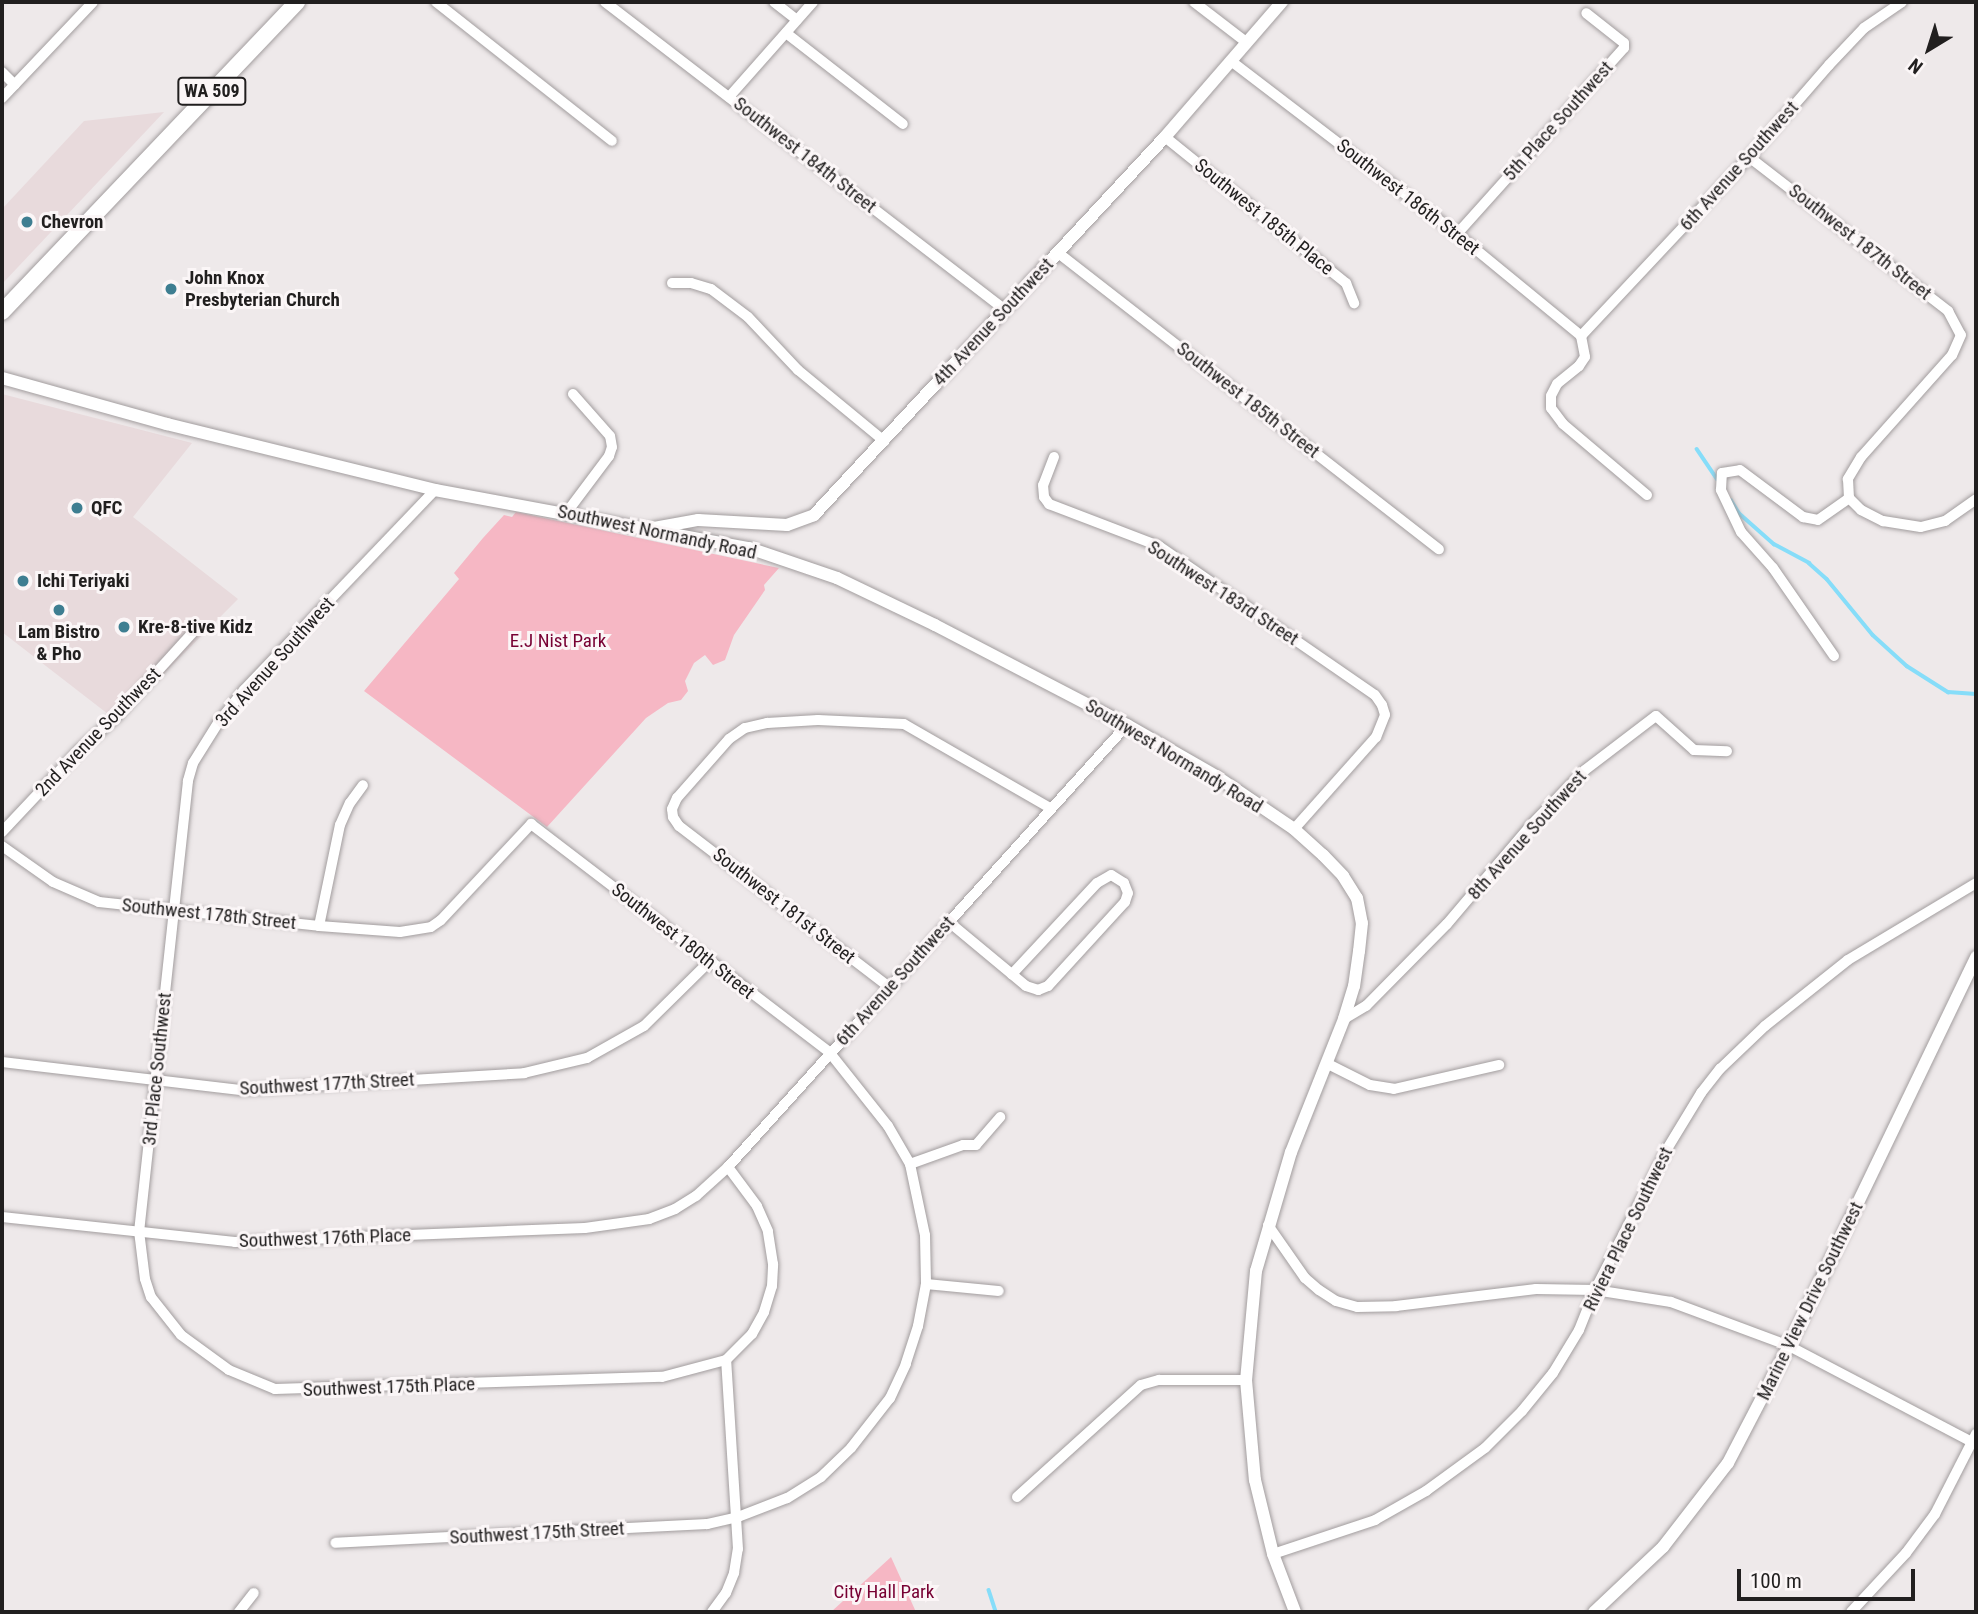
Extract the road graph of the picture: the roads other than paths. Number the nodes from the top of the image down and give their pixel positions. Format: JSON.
{"nodes":[{"id":1,"x":93,"y":2,"type":"edge"},
{"id":2,"x":297,"y":2,"type":"edge"},
{"id":3,"x":436,"y":2,"type":"edge"},
{"id":4,"x":605,"y":2,"type":"edge"},
{"id":5,"x":774,"y":2,"type":"edge"},
{"id":6,"x":813,"y":2,"type":"edge"},
{"id":7,"x":1194,"y":2,"type":"edge"},
{"id":8,"x":1282,"y":2,"type":"edge"},
{"id":9,"x":1902,"y":2,"type":"edge"},
{"id":10,"x":1586,"y":13,"type":"dead end"},
{"id":11,"x":797,"y":20,"type":"junction"},
{"id":12,"x":786,"y":33,"type":"junction"},
{"id":13,"x":1246,"y":42,"type":"junction"},
{"id":14,"x":1231,"y":61,"type":"junction"},
{"id":15,"x":2,"y":72,"type":"edge"},
{"id":16,"x":15,"y":85,"type":"junction"},
{"id":17,"x":729,"y":97,"type":"junction"},
{"id":18,"x":2,"y":98,"type":"edge"},
{"id":19,"x":903,"y":124,"type":"dead end"},
{"id":20,"x":1165,"y":137,"type":"junction"},
{"id":21,"x":612,"y":141,"type":"dead end"},
{"id":22,"x":1749,"y":158,"type":"junction"},
{"id":23,"x":1457,"y":234,"type":"junction"},
{"id":24,"x":1057,"y":252,"type":"junction"},
{"id":25,"x":672,"y":283,"type":"dead end"},
{"id":26,"x":1354,"y":303,"type":"dead end"},
{"id":27,"x":1004,"y":309,"type":"junction"},
{"id":28,"x":2,"y":312,"type":"edge"},
{"id":29,"x":1581,"y":336,"type":"junction"},
{"id":30,"x":2,"y":378,"type":"edge"},
{"id":31,"x":573,"y":394,"type":"dead end"},
{"id":32,"x":884,"y":441,"type":"junction"},
{"id":33,"x":1054,"y":457,"type":"dead end"},
{"id":34,"x":435,"y":490,"type":"junction"},
{"id":35,"x":1647,"y":495,"type":"dead end"},
{"id":36,"x":1849,"y":498,"type":"junction"},
{"id":37,"x":1976,"y":499,"type":"edge"},
{"id":38,"x":567,"y":512,"type":"junction"},
{"id":39,"x":650,"y":529,"type":"junction"},
{"id":40,"x":1439,"y":549,"type":"dead end"},
{"id":41,"x":194,"y":631,"type":"dead end"},
{"id":42,"x":1834,"y":656,"type":"dead end"},
{"id":43,"x":1127,"y":725,"type":"junction"},
{"id":44,"x":1727,"y":751,"type":"dead end"},
{"id":45,"x":363,"y":785,"type":"dead end"},
{"id":46,"x":1050,"y":808,"type":"junction"},
{"id":47,"x":537,"y":828,"type":"joint"},
{"id":48,"x":1294,"y":829,"type":"junction"},
{"id":49,"x":2,"y":832,"type":"edge"},
{"id":50,"x":2,"y":846,"type":"edge"},
{"id":51,"x":1976,"y":883,"type":"edge"},
{"id":52,"x":174,"y":908,"type":"junction"},
{"id":53,"x":949,"y":922,"type":"junction"},
{"id":54,"x":319,"y":926,"type":"junction"},
{"id":55,"x":1976,"y":957,"type":"edge"},
{"id":56,"x":709,"y":962,"type":"junction"},
{"id":57,"x":1012,"y":974,"type":"junction"},
{"id":58,"x":889,"y":987,"type":"junction"},
{"id":59,"x":1344,"y":1019,"type":"junction"},
{"id":60,"x":830,"y":1053,"type":"junction"},
{"id":61,"x":2,"y":1062,"type":"edge"},
{"id":62,"x":1326,"y":1063,"type":"junction"},
{"id":63,"x":1499,"y":1065,"type":"dead end"},
{"id":64,"x":156,"y":1082,"type":"junction"},
{"id":65,"x":1000,"y":1117,"type":"dead end"},
{"id":66,"x":910,"y":1164,"type":"junction"},
{"id":67,"x":728,"y":1167,"type":"junction"},
{"id":68,"x":2,"y":1217,"type":"edge"},
{"id":69,"x":649,"y":1219,"type":"joint"},
{"id":70,"x":1268,"y":1225,"type":"junction"},
{"id":71,"x":139,"y":1231,"type":"junction"},
{"id":72,"x":926,"y":1284,"type":"junction"},
{"id":73,"x":1595,"y":1290,"type":"junction"},
{"id":74,"x":999,"y":1291,"type":"dead end"},
{"id":75,"x":1788,"y":1346,"type":"junction"},
{"id":76,"x":726,"y":1360,"type":"junction"},
{"id":77,"x":1246,"y":1380,"type":"junction"},
{"id":78,"x":1975,"y":1440,"type":"edge"},
{"id":79,"x":1017,"y":1497,"type":"dead end"},
{"id":80,"x":738,"y":1517,"type":"junction"},
{"id":81,"x":335,"y":1543,"type":"dead end"},
{"id":82,"x":1273,"y":1555,"type":"junction"},
{"id":83,"x":254,"y":1594,"type":"dead end"},
{"id":84,"x":239,"y":1612,"type":"edge"},
{"id":85,"x":712,"y":1612,"type":"edge"},
{"id":86,"x":1295,"y":1612,"type":"edge"},
{"id":87,"x":1594,"y":1612,"type":"edge"},
{"id":88,"x":1851,"y":1612,"type":"edge"}],
"edges":[{"from":1,"to":16,"type":"street"},
{"from":2,"to":28,"type":"main road","number":"WA 509"},
{"from":3,"to":21,"type":"street"},
{"from":4,"to":17,"type":"street","name":"Southwest 184th Street"},
{"from":5,"to":11,"type":"street"},
{"from":6,"to":11,"type":"street"},
{"from":7,"to":13,"type":"street"},
{"from":8,"to":13,"type":"street","name":"4th Avenue Southwest"},
{"from":9,"to":22,"type":"street","name":"6th Avenue Southwest"},
{"from":10,"to":23,"type":"street","name":"5th Place Southwest"},
{"from":11,"to":12,"type":"street"},
{"from":12,"to":17,"type":"street"},
{"from":12,"to":19,"type":"street"},
{"from":13,"to":14,"type":"street","name":"4th Avenue Southwest"},
{"from":14,"to":20,"type":"street","name":"4th Avenue Southwest"},
{"from":14,"to":23,"type":"street","name":"Southwest 186th Street"},
{"from":15,"to":16,"type":"street"},
{"from":16,"to":18,"type":"street"},
{"from":17,"to":27,"type":"street","name":"Southwest 184th Street"},
{"from":20,"to":24,"type":"street","name":"4th Avenue Southwest"},
{"from":20,"to":26,"type":"street","name":"Southwest 185th Place"},
{"from":22,"to":29,"type":"street","name":"6th Avenue Southwest"},
{"from":22,"to":36,"type":"street","name":"Southwest 187th Street"},
{"from":23,"to":29,"type":"street","name":"Southwest 186th Street"},
{"from":24,"to":27,"type":"street","name":"4th Avenue Southwest"},
{"from":24,"to":40,"type":"street","name":"Southwest 185th Street"},
{"from":25,"to":32,"type":"street"},
{"from":27,"to":32,"type":"street","name":"4th Avenue Southwest"},
{"from":29,"to":35,"type":"street"},
{"from":30,"to":34,"type":"street","name":"Southwest Normandy Road"},
{"from":31,"to":38,"type":"street"},
{"from":32,"to":39,"type":"street","name":"4th Avenue Southwest"},
{"from":33,"to":48,"type":"street","name":"Southwest 183rd Street"},
{"from":34,"to":38,"type":"street","name":"Southwest Normandy Road"},
{"from":34,"to":52,"type":"street","name":"3rd Avenue Southwest"},
{"from":36,"to":37,"type":"street"},
{"from":36,"to":42,"type":"street"},
{"from":38,"to":39,"type":"street","name":"Southwest Normandy Road"},
{"from":39,"to":43,"type":"street","name":"Southwest Normandy Road"},
{"from":41,"to":49,"type":"street","name":"2nd Avenue Southwest"},
{"from":43,"to":46,"type":"street","name":"6th Avenue Southwest"},
{"from":43,"to":48,"type":"street","name":"Southwest Normandy Road"},
{"from":44,"to":59,"type":"street","name":"8th Avenue Southwest"},
{"from":45,"to":54,"type":"street"},
{"from":46,"to":53,"type":"street","name":"6th Avenue Southwest"},
{"from":46,"to":58,"type":"street","name":"Southwest 181st Street"},
{"from":47,"to":54,"type":"street","name":"Southwest 178th Street"},
{"from":47,"to":56,"type":"street","name":"Southwest 180th Street"},
{"from":48,"to":59,"type":"street","name":"Southwest Normandy Road"},
{"from":50,"to":52,"type":"street","name":"Southwest 178th Street"},
{"from":51,"to":73,"type":"street","name":"Riviera Place Southwest"},
{"from":52,"to":54,"type":"street","name":"Southwest 178th Street"},
{"from":52,"to":64,"type":"street","name":"3rd Place Southwest"},
{"from":53,"to":57,"type":"street"},
{"from":53,"to":58,"type":"street","name":"6th Avenue Southwest"},
{"from":55,"to":75,"type":"street","name":"Marine View Drive Southwest"},
{"from":56,"to":60,"type":"street","name":"Southwest 180th Street"},
{"from":56,"to":64,"type":"street","name":"Southwest 177th Street"},
{"from":57,"to":57,"type":"street"},
{"from":58,"to":60,"type":"street","name":"6th Avenue Southwest"},
{"from":59,"to":62,"type":"street","name":"Southwest Normandy Road"},
{"from":60,"to":66,"type":"street","name":"Southwest 180th Street"},
{"from":60,"to":67,"type":"street","name":"6th Avenue Southwest"},
{"from":61,"to":64,"type":"street","name":"Southwest 177th Street"},
{"from":62,"to":63,"type":"street"},
{"from":62,"to":70,"type":"street","name":"Southwest Normandy Road"},
{"from":64,"to":71,"type":"street","name":"3rd Place Southwest"},
{"from":65,"to":66,"type":"street"},
{"from":66,"to":72,"type":"street","name":"Southwest 180th Street"},
{"from":67,"to":69,"type":"street","name":"6th Avenue Southwest"},
{"from":67,"to":76,"type":"street"},
{"from":68,"to":71,"type":"street","name":"Southwest 176th Place"},
{"from":69,"to":71,"type":"street","name":"Southwest 176th Place"},
{"from":70,"to":73,"type":"street"},
{"from":70,"to":77,"type":"street","name":"Southwest Normandy Road"},
{"from":71,"to":76,"type":"street","name":"Southwest 175th Place"},
{"from":72,"to":74,"type":"street"},
{"from":72,"to":80,"type":"street","name":"Southwest 175th Street"},
{"from":73,"to":75,"type":"street"},
{"from":73,"to":82,"type":"street","name":"Riviera Place Southwest"},
{"from":75,"to":78,"type":"street"},
{"from":75,"to":87,"type":"street","name":"Marine View Drive Southwest"},
{"from":76,"to":80,"type":"street"},
{"from":77,"to":79,"type":"street"},
{"from":77,"to":82,"type":"street","name":"Southwest Normandy Road"},
{"from":78,"to":88,"type":"street"},
{"from":80,"to":81,"type":"street","name":"Southwest 175th Street"},
{"from":80,"to":85,"type":"street"},
{"from":82,"to":86,"type":"street","name":"Southwest Normandy Road"},
{"from":83,"to":84,"type":"street"}]}
